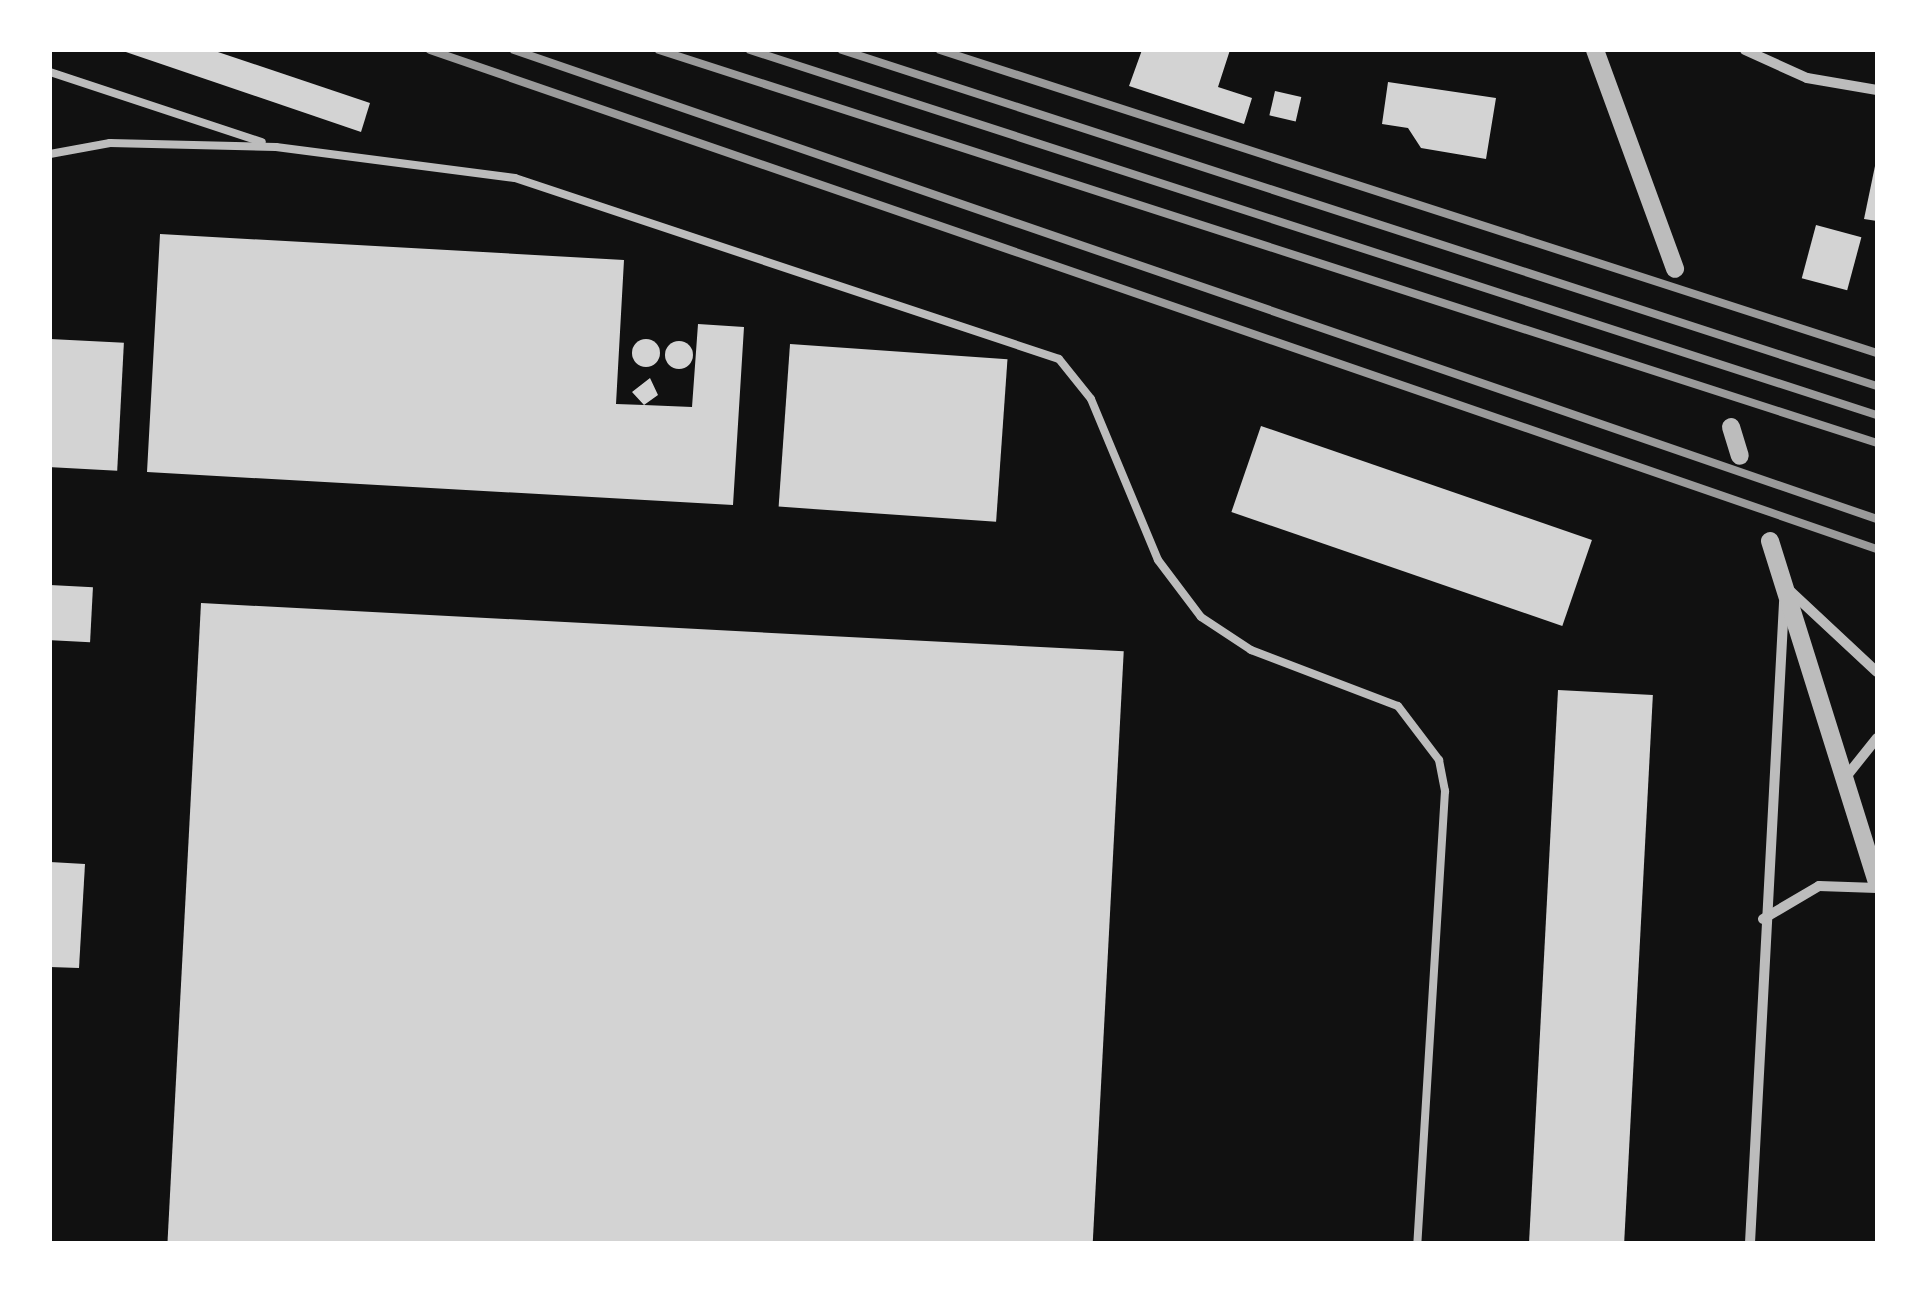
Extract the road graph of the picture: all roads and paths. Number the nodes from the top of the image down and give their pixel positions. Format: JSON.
{"nodes":[{"id":1,"x":1595,"y":50,"type":"edge"},
{"id":2,"x":1745,"y":50,"type":"edge"},
{"id":3,"x":50,"y":72,"type":"edge"},
{"id":4,"x":1877,"y":90,"type":"edge"},
{"id":5,"x":276,"y":146,"type":"junction"},
{"id":6,"x":50,"y":154,"type":"edge"},
{"id":7,"x":1675,"y":269,"type":"dead end"},
{"id":8,"x":1730,"y":427,"type":"dead end"},
{"id":9,"x":1740,"y":456,"type":"dead end"},
{"id":10,"x":1770,"y":541,"type":"dead end"},
{"id":11,"x":1785,"y":586,"type":"junction"},
{"id":12,"x":1877,"y":672,"type":"edge"},
{"id":13,"x":1877,"y":738,"type":"edge"},
{"id":14,"x":1844,"y":779,"type":"junction"},
{"id":15,"x":1877,"y":885,"type":"edge"},
{"id":16,"x":1764,"y":919,"type":"junction"},
{"id":17,"x":1417,"y":1243,"type":"edge"},
{"id":18,"x":1750,"y":1243,"type":"edge"}],
"edges":[{"from":1,"to":7,"type":"street"},
{"from":2,"to":4,"type":"street"},
{"from":3,"to":5,"type":"lane"},
{"from":5,"to":6,"type":"lane"},
{"from":5,"to":17,"type":"lane"},
{"from":8,"to":9,"type":"street"},
{"from":10,"to":11,"type":"street"},
{"from":11,"to":12,"type":"street"},
{"from":11,"to":14,"type":"street"},
{"from":11,"to":16,"type":"street"},
{"from":13,"to":14,"type":"street"},
{"from":14,"to":15,"type":"street"},
{"from":15,"to":16,"type":"street"},
{"from":16,"to":18,"type":"street"}]}
